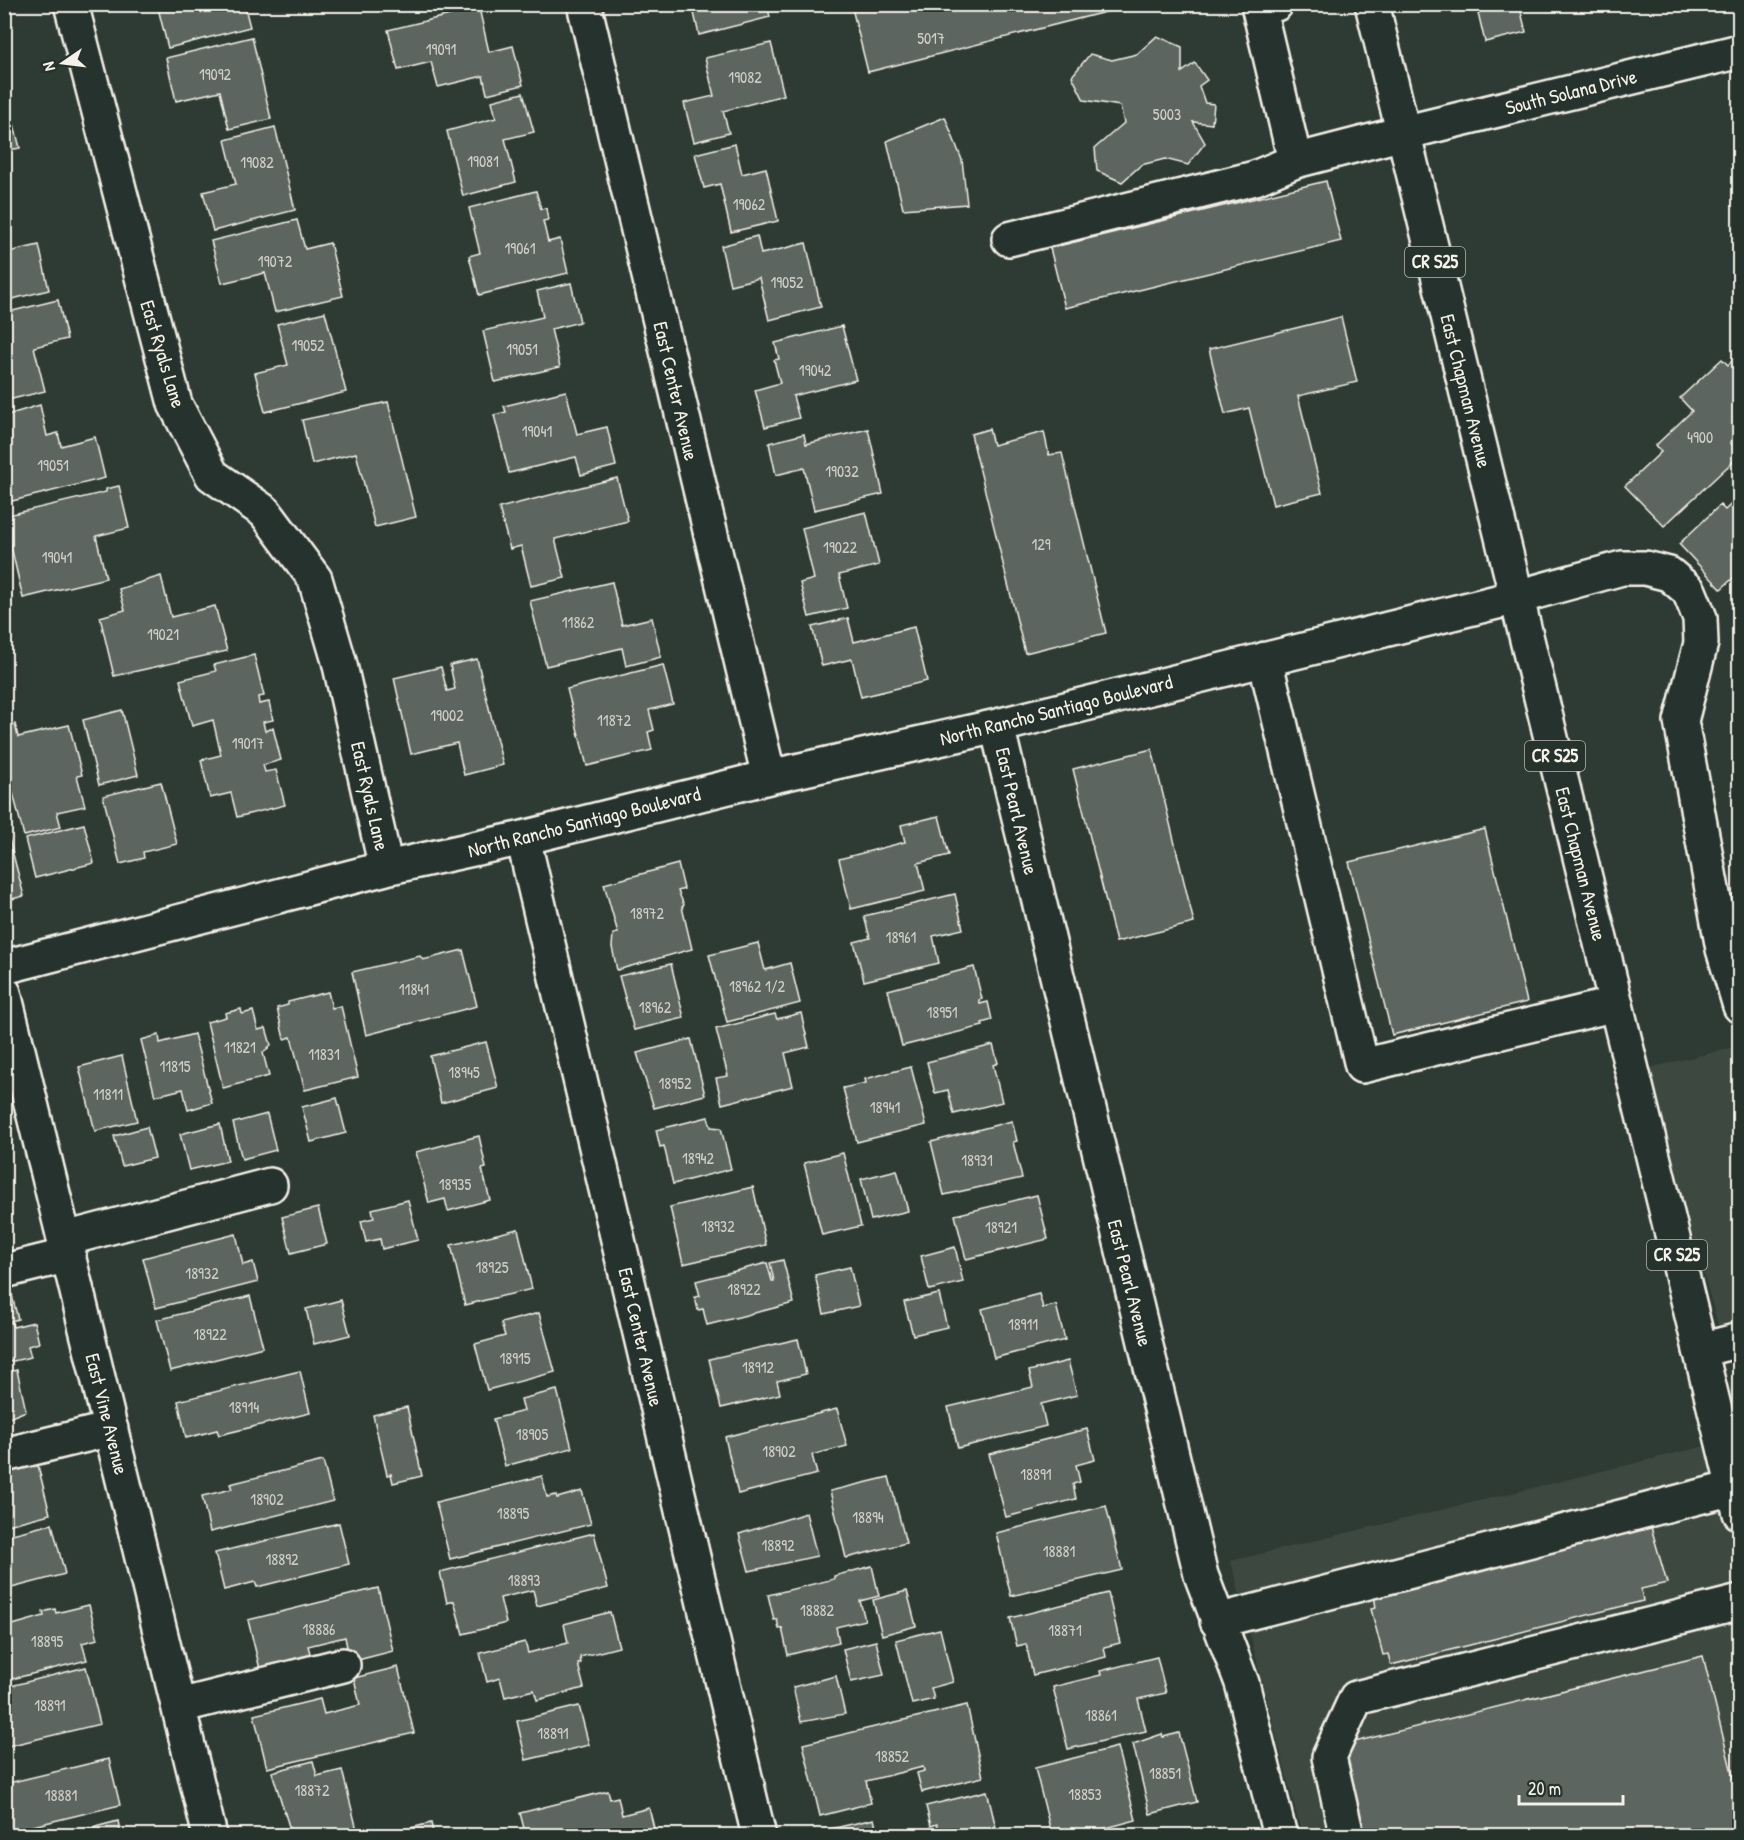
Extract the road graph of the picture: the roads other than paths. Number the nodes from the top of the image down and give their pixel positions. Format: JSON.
{"nodes":[{"id":1,"x":71,"y":4,"type":"edge"},
{"id":2,"x":584,"y":4,"type":"edge"},
{"id":3,"x":1276,"y":4,"type":"edge"},
{"id":4,"x":1372,"y":4,"type":"edge"},
{"id":5,"x":1740,"y":51,"type":"edge"},
{"id":6,"x":1403,"y":133,"type":"junction"},
{"id":7,"x":1295,"y":160,"type":"junction"},
{"id":8,"x":1009,"y":239,"type":"dead end"},
{"id":9,"x":1516,"y":597,"type":"junction"},
{"id":10,"x":1265,"y":659,"type":"junction"},
{"id":11,"x":997,"y":726,"type":"junction"},
{"id":12,"x":769,"y":777,"type":"junction"},
{"id":13,"x":523,"y":838,"type":"junction"},
{"id":14,"x":386,"y":868,"type":"junction"},
{"id":15,"x":4,"y":967,"type":"edge"},
{"id":16,"x":4,"y":993,"type":"edge"},
{"id":17,"x":1616,"y":1004,"type":"junction"},
{"id":18,"x":1740,"y":1006,"type":"edge"},
{"id":19,"x":270,"y":1185,"type":"dead end"},
{"id":20,"x":67,"y":1247,"type":"junction"},
{"id":21,"x":4,"y":1271,"type":"edge"},
{"id":22,"x":1740,"y":1340,"type":"edge"},
{"id":23,"x":1700,"y":1350,"type":"junction"},
{"id":24,"x":111,"y":1429,"type":"junction"},
{"id":25,"x":4,"y":1455,"type":"edge"},
{"id":26,"x":1738,"y":1505,"type":"edge"},
{"id":27,"x":1740,"y":1602,"type":"edge"},
{"id":28,"x":1218,"y":1621,"type":"junction"},
{"id":29,"x":343,"y":1665,"type":"dead end"},
{"id":30,"x":179,"y":1706,"type":"junction"},
{"id":31,"x":210,"y":1836,"type":"edge"},
{"id":32,"x":759,"y":1836,"type":"edge"},
{"id":33,"x":1280,"y":1836,"type":"edge"},
{"id":34,"x":1347,"y":1836,"type":"edge"}],
"edges":[{"from":1,"to":14,"type":"street","name":"East Ryals Lane"},
{"from":2,"to":12,"type":"street","name":"East Center Avenue"},
{"from":3,"to":7,"type":"street"},
{"from":4,"to":6,"type":"street","name":"East Chapman Avenue","number":"CR S25"},
{"from":5,"to":6,"type":"street","name":"South Solana Drive"},
{"from":6,"to":7,"type":"street","name":"South Solana Drive"},
{"from":6,"to":9,"type":"street","name":"East Chapman Avenue","number":"CR S25"},
{"from":7,"to":8,"type":"street","name":"South Solana Drive"},
{"from":9,"to":10,"type":"street","name":"North Rancho Santiago Boulevard"},
{"from":9,"to":17,"type":"street","name":"East Chapman Avenue","number":"CR S25"},
{"from":9,"to":18,"type":"street","name":"North Rancho Santiago Boulevard"},
{"from":10,"to":11,"type":"street","name":"North Rancho Santiago Boulevard"},
{"from":10,"to":17,"type":"street"},
{"from":11,"to":12,"type":"street","name":"North Rancho Santiago Boulevard"},
{"from":11,"to":28,"type":"street","name":"East Pearl Avenue"},
{"from":12,"to":13,"type":"street","name":"North Rancho Santiago Boulevard"},
{"from":13,"to":14,"type":"street","name":"North Rancho Santiago Boulevard"},
{"from":13,"to":32,"type":"street","name":"East Center Avenue"},
{"from":14,"to":15,"type":"street","name":"North Rancho Santiago Boulevard"},
{"from":16,"to":20,"type":"street","name":"East Vine Avenue"},
{"from":17,"to":23,"type":"street","name":"East Chapman Avenue","number":"CR S25"},
{"from":19,"to":20,"type":"street"},
{"from":20,"to":21,"type":"street"},
{"from":20,"to":24,"type":"street","name":"East Vine Avenue"},
{"from":22,"to":23,"type":"street"},
{"from":23,"to":26,"type":"street","name":"East Chapman Avenue","number":"CR S25"},
{"from":24,"to":25,"type":"street"},
{"from":24,"to":30,"type":"street","name":"East Vine Avenue"},
{"from":26,"to":28,"type":"street"},
{"from":27,"to":34,"type":"street"},
{"from":28,"to":33,"type":"street","name":"East Pearl Avenue"},
{"from":29,"to":30,"type":"street"},
{"from":30,"to":31,"type":"street","name":"East Vine Avenue"}]}
